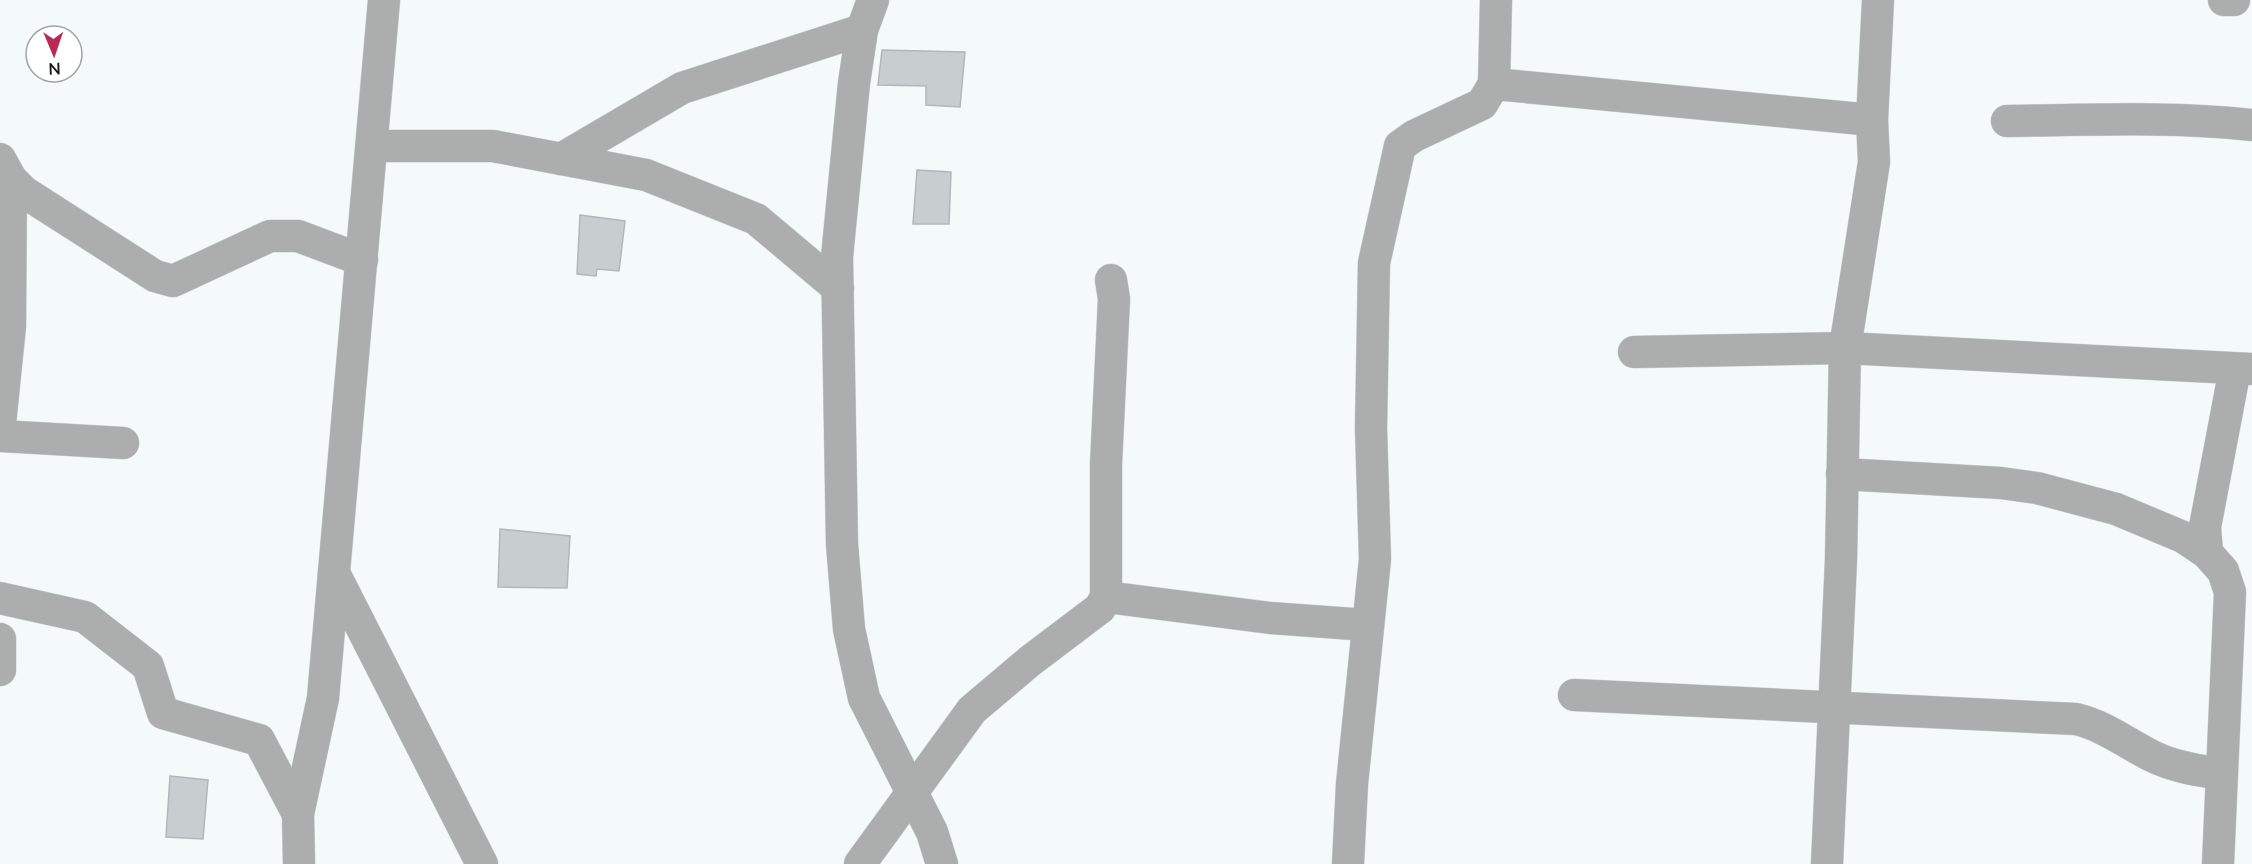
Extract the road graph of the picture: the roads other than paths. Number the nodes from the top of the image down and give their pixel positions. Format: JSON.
{"nodes":[{"id":1,"x":384,"y":0,"type":"edge"},
{"id":2,"x":873,"y":0,"type":"edge"},
{"id":3,"x":1496,"y":0,"type":"edge"},
{"id":4,"x":1878,"y":0,"type":"edge"},
{"id":5,"x":2224,"y":0,"type":"edge"},
{"id":6,"x":2235,"y":0,"type":"edge"},
{"id":7,"x":861,"y":30,"type":"junction"},
{"id":8,"x":1494,"y":84,"type":"junction"},
{"id":9,"x":1872,"y":120,"type":"junction"},
{"id":10,"x":2007,"y":121,"type":"dead end"},
{"id":11,"x":2252,"y":125,"type":"edge"},
{"id":12,"x":372,"y":146,"type":"junction"},
{"id":13,"x":561,"y":159,"type":"junction"},
{"id":14,"x":6,"y":169,"type":"edge"},
{"id":15,"x":362,"y":260,"type":"junction"},
{"id":16,"x":1111,"y":280,"type":"dead end"},
{"id":17,"x":838,"y":288,"type":"junction"},
{"id":18,"x":5,"y":326,"type":"edge"},
{"id":19,"x":1845,"y":348,"type":"junction"},
{"id":20,"x":1634,"y":352,"type":"dead end"},
{"id":21,"x":2244,"y":369,"type":"edge"},
{"id":22,"x":0,"y":424,"type":"edge"},
{"id":23,"x":0,"y":436,"type":"edge"},
{"id":24,"x":123,"y":443,"type":"dead end"},
{"id":25,"x":1842,"y":474,"type":"junction"},
{"id":26,"x":2207,"y":553,"type":"junction"},
{"id":27,"x":334,"y":573,"type":"junction"},
{"id":28,"x":1106,"y":597,"type":"junction"},
{"id":29,"x":0,"y":598,"type":"edge"},
{"id":30,"x":1367,"y":625,"type":"junction"},
{"id":31,"x":0,"y":639,"type":"edge"},
{"id":32,"x":0,"y":670,"type":"edge"},
{"id":33,"x":1574,"y":695,"type":"dead end"},
{"id":34,"x":1833,"y":709,"type":"junction"},
{"id":35,"x":2221,"y":774,"type":"junction"},
{"id":36,"x":910,"y":792,"type":"junction"},
{"id":37,"x":298,"y":814,"type":"junction"},
{"id":38,"x":299,"y":864,"type":"edge"},
{"id":39,"x":482,"y":864,"type":"edge"},
{"id":40,"x":860,"y":864,"type":"edge"},
{"id":41,"x":942,"y":864,"type":"edge"},
{"id":42,"x":1348,"y":864,"type":"edge"},
{"id":43,"x":1827,"y":864,"type":"edge"},
{"id":44,"x":2218,"y":864,"type":"edge"}],
"edges":[{"from":1,"to":12,"type":"street"},
{"from":2,"to":7,"type":"street"},
{"from":3,"to":8,"type":"street"},
{"from":4,"to":9,"type":"street"},
{"from":5,"to":6,"type":"street"},
{"from":7,"to":13,"type":"street"},
{"from":7,"to":17,"type":"street"},
{"from":8,"to":9,"type":"street"},
{"from":8,"to":30,"type":"street"},
{"from":9,"to":19,"type":"street"},
{"from":10,"to":11,"type":"street"},
{"from":12,"to":13,"type":"street"},
{"from":12,"to":15,"type":"street"},
{"from":13,"to":17,"type":"street"},
{"from":14,"to":15,"type":"street"},
{"from":14,"to":18,"type":"street"},
{"from":15,"to":27,"type":"street"},
{"from":16,"to":28,"type":"street"},
{"from":17,"to":36,"type":"street"},
{"from":18,"to":22,"type":"street"},
{"from":19,"to":20,"type":"street"},
{"from":19,"to":21,"type":"street"},
{"from":19,"to":25,"type":"street"},
{"from":21,"to":26,"type":"street"},
{"from":23,"to":24,"type":"street"},
{"from":25,"to":26,"type":"street"},
{"from":25,"to":34,"type":"street"},
{"from":26,"to":35,"type":"street"},
{"from":27,"to":37,"type":"street"},
{"from":27,"to":39,"type":"street"},
{"from":28,"to":30,"type":"street"},
{"from":28,"to":36,"type":"street"},
{"from":29,"to":37,"type":"street"},
{"from":30,"to":42,"type":"street"},
{"from":31,"to":32,"type":"street"},
{"from":33,"to":34,"type":"street"},
{"from":34,"to":35,"type":"street"},
{"from":34,"to":43,"type":"street"},
{"from":35,"to":44,"type":"street"},
{"from":36,"to":40,"type":"street"},
{"from":36,"to":41,"type":"street"},
{"from":37,"to":38,"type":"street"}]}
